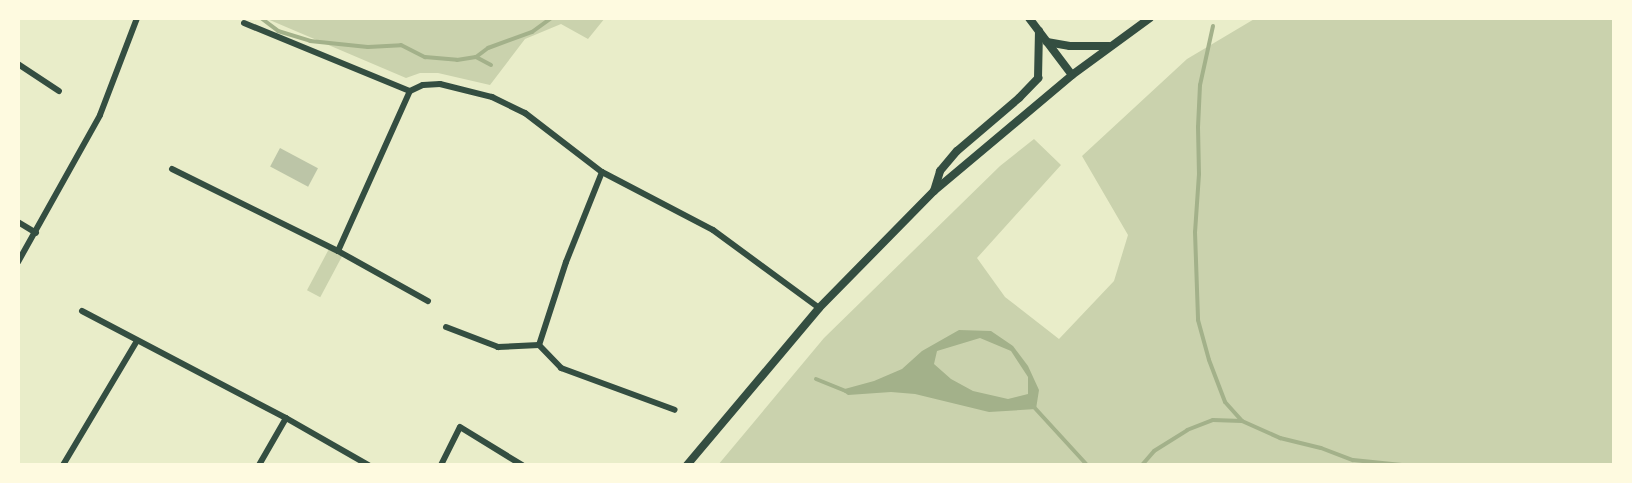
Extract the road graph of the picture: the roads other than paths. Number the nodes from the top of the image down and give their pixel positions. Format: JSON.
{"nodes":[{"id":1,"x":136,"y":18,"type":"edge"},
{"id":2,"x":1029,"y":18,"type":"edge"},
{"id":3,"x":1150,"y":18,"type":"edge"},
{"id":4,"x":244,"y":23,"type":"dead end"},
{"id":5,"x":1039,"y":31,"type":"junction"},
{"id":6,"x":1047,"y":42,"type":"junction"},
{"id":7,"x":1109,"y":46,"type":"junction"},
{"id":8,"x":18,"y":64,"type":"edge"},
{"id":9,"x":1072,"y":75,"type":"junction"},
{"id":10,"x":59,"y":91,"type":"dead end"},
{"id":11,"x":410,"y":91,"type":"junction"},
{"id":12,"x":172,"y":169,"type":"dead end"},
{"id":13,"x":602,"y":172,"type":"junction"},
{"id":14,"x":934,"y":191,"type":"junction"},
{"id":15,"x":18,"y":222,"type":"edge"},
{"id":16,"x":36,"y":233,"type":"junction"},
{"id":17,"x":338,"y":251,"type":"junction"},
{"id":18,"x":18,"y":262,"type":"edge"},
{"id":19,"x":428,"y":301,"type":"dead end"},
{"id":20,"x":819,"y":308,"type":"junction"},
{"id":21,"x":82,"y":311,"type":"dead end"},
{"id":22,"x":446,"y":327,"type":"dead end"},
{"id":23,"x":137,"y":340,"type":"junction"},
{"id":24,"x":539,"y":345,"type":"junction"},
{"id":25,"x":675,"y":410,"type":"dead end"},
{"id":26,"x":286,"y":418,"type":"junction"},
{"id":27,"x":63,"y":465,"type":"edge"},
{"id":28,"x":259,"y":465,"type":"edge"},
{"id":29,"x":368,"y":465,"type":"edge"},
{"id":30,"x":441,"y":465,"type":"edge"},
{"id":31,"x":522,"y":465,"type":"edge"},
{"id":32,"x":687,"y":465,"type":"edge"}],
"edges":[{"from":1,"to":16,"type":"street"},
{"from":2,"to":5,"type":"street"},
{"from":3,"to":7,"type":"main road"},
{"from":4,"to":11,"type":"street"},
{"from":5,"to":6,"type":"street"},
{"from":5,"to":14,"type":"main road"},
{"from":6,"to":7,"type":"main road"},
{"from":6,"to":9,"type":"street"},
{"from":7,"to":9,"type":"main road"},
{"from":8,"to":10,"type":"street"},
{"from":9,"to":14,"type":"main road"},
{"from":11,"to":13,"type":"street"},
{"from":11,"to":17,"type":"street"},
{"from":12,"to":17,"type":"street"},
{"from":13,"to":20,"type":"street"},
{"from":13,"to":24,"type":"street"},
{"from":14,"to":20,"type":"main road"},
{"from":15,"to":16,"type":"street"},
{"from":16,"to":18,"type":"street"},
{"from":17,"to":19,"type":"street"},
{"from":20,"to":32,"type":"main road"},
{"from":21,"to":23,"type":"street"},
{"from":22,"to":24,"type":"street"},
{"from":23,"to":26,"type":"street"},
{"from":23,"to":27,"type":"street"},
{"from":24,"to":25,"type":"street"},
{"from":26,"to":28,"type":"street"},
{"from":26,"to":29,"type":"street"},
{"from":30,"to":31,"type":"street"}]}
